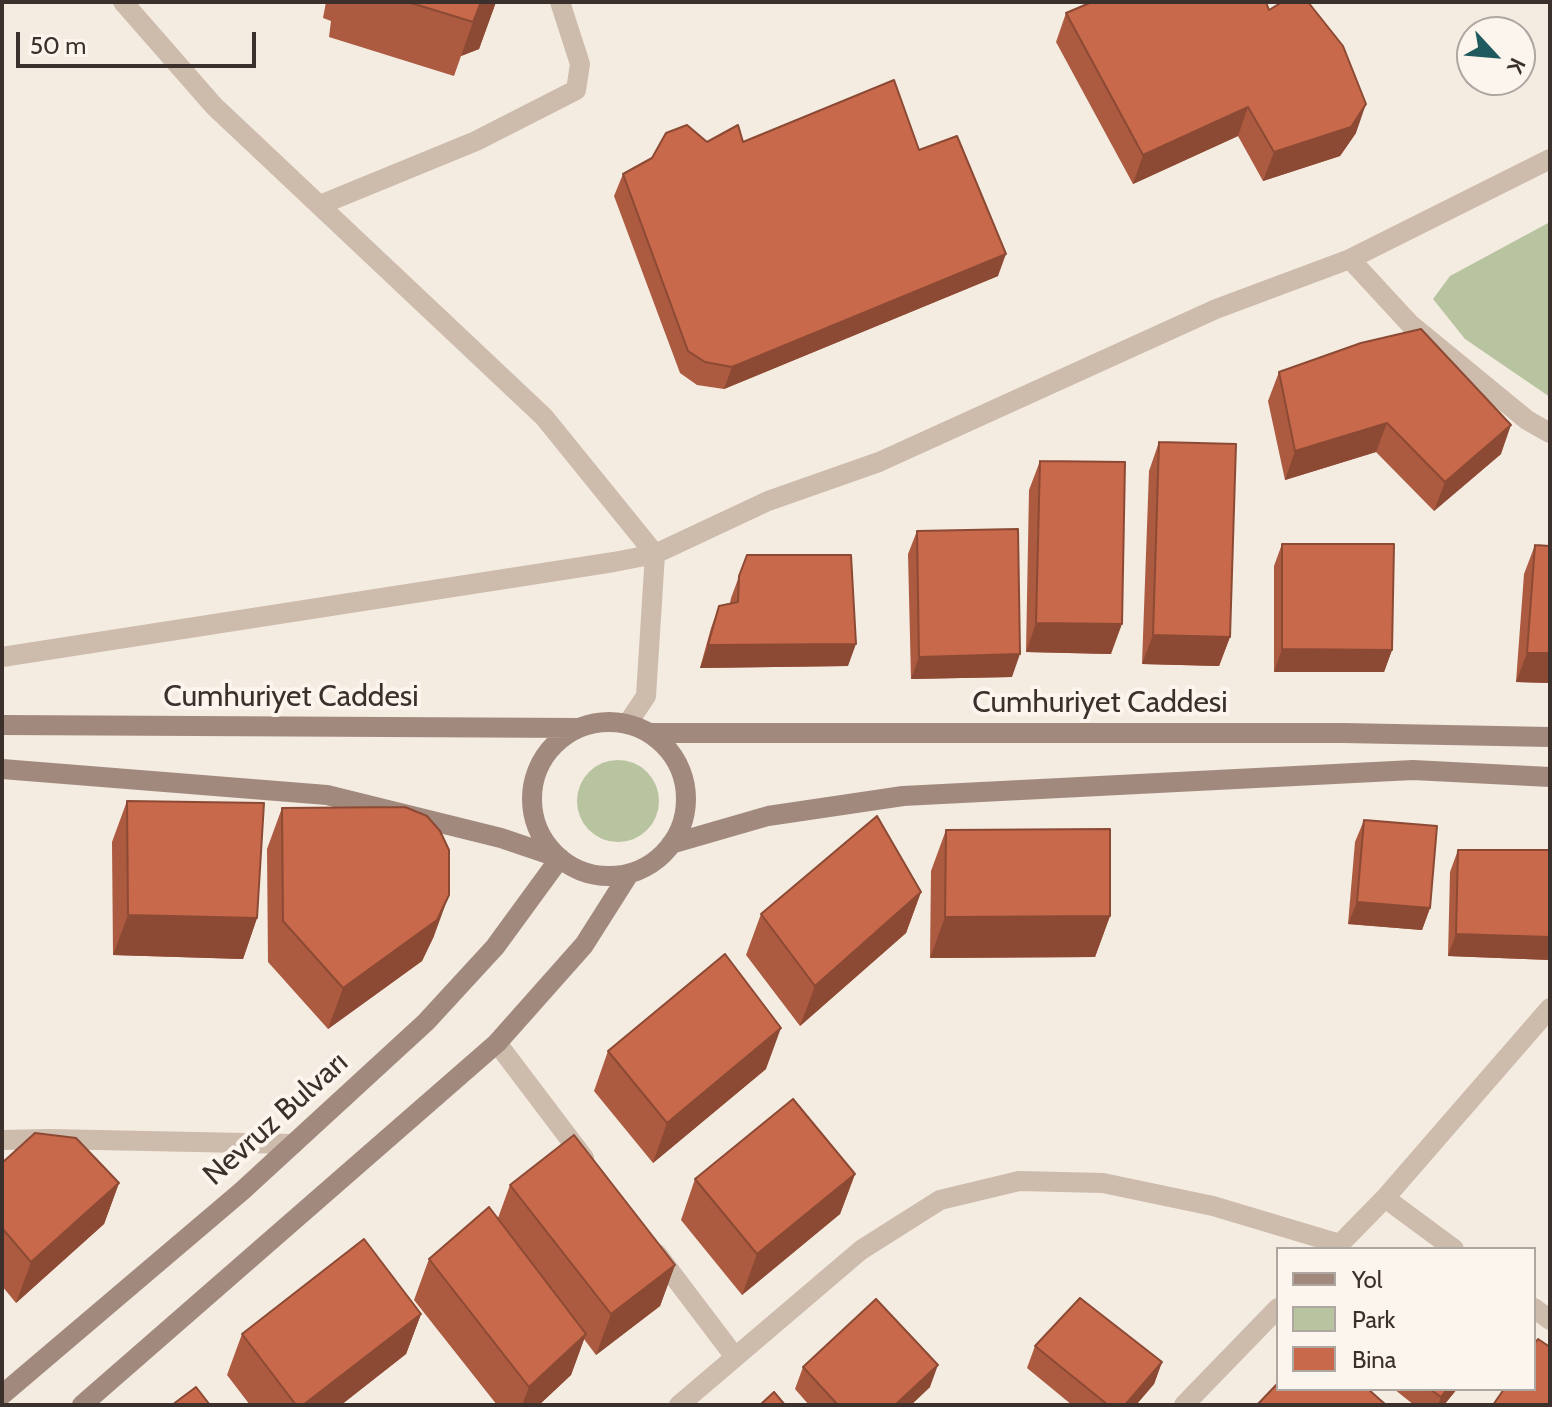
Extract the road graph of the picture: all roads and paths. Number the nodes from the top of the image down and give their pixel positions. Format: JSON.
{"nodes":[{"id":1,"x":123,"y":2,"type":"edge"},
{"id":2,"x":560,"y":2,"type":"edge"},
{"id":3,"x":1550,"y":159,"type":"edge"},
{"id":4,"x":320,"y":205,"type":"junction"},
{"id":5,"x":1350,"y":259,"type":"junction"},
{"id":6,"x":1550,"y":433,"type":"edge"},
{"id":7,"x":655,"y":554,"type":"junction"},
{"id":8,"x":2,"y":657,"type":"edge"},
{"id":9,"x":628,"y":723,"type":"junction"},
{"id":10,"x":2,"y":725,"type":"edge"},
{"id":11,"x":579,"y":728,"type":"junction"},
{"id":12,"x":651,"y":733,"type":"junction"},
{"id":13,"x":1550,"y":737,"type":"edge"},
{"id":14,"x":2,"y":769,"type":"edge"},
{"id":15,"x":1550,"y":777,"type":"edge"},
{"id":16,"x":671,"y":844,"type":"junction"},
{"id":17,"x":560,"y":858,"type":"junction"},
{"id":18,"x":629,"y":874,"type":"junction"},
{"id":19,"x":1550,"y":1008,"type":"edge"},
{"id":20,"x":497,"y":1043,"type":"junction"},
{"id":21,"x":2,"y":1140,"type":"edge"},
{"id":22,"x":293,"y":1144,"type":"junction"},
{"id":23,"x":593,"y":1169,"type":"edge"},
{"id":24,"x":1385,"y":1198,"type":"junction"},
{"id":25,"x":650,"y":1244,"type":"edge"},
{"id":26,"x":1338,"y":1247,"type":"edge"},
{"id":27,"x":1451,"y":1247,"type":"edge"},
{"id":28,"x":1276,"y":1310,"type":"edge"},
{"id":29,"x":735,"y":1357,"type":"junction"},
{"id":30,"x":2,"y":1395,"type":"edge"},
{"id":31,"x":82,"y":1405,"type":"edge"},
{"id":32,"x":679,"y":1405,"type":"edge"},
{"id":33,"x":1184,"y":1405,"type":"edge"}],
"edges":[{"from":1,"to":4,"type":"street"},
{"from":2,"to":4,"type":"street"},
{"from":3,"to":5,"type":"street"},
{"from":4,"to":7,"type":"street"},
{"from":5,"to":6,"type":"street"},
{"from":5,"to":7,"type":"street"},
{"from":7,"to":8,"type":"street"},
{"from":7,"to":9,"type":"street"},
{"from":9,"to":11,"type":"main road"},
{"from":9,"to":12,"type":"main road"},
{"from":10,"to":11,"type":"main road","name":"Cumhuriyet Caddesi"},
{"from":11,"to":17,"type":"main road"},
{"from":12,"to":13,"type":"main road","name":"Cumhuriyet Caddesi"},
{"from":12,"to":16,"type":"main road"},
{"from":14,"to":17,"type":"main road"},
{"from":15,"to":16,"type":"main road"},
{"from":16,"to":18,"type":"main road"},
{"from":17,"to":18,"type":"main road"},
{"from":17,"to":22,"type":"main road","name":"Nevruz Bulvarı"},
{"from":18,"to":20,"type":"main road"},
{"from":19,"to":24,"type":"street"},
{"from":20,"to":23,"type":"street"},
{"from":20,"to":31,"type":"main road"},
{"from":21,"to":22,"type":"street"},
{"from":22,"to":30,"type":"main road","name":"Nevruz Bulvarı"},
{"from":24,"to":26,"type":"street"},
{"from":24,"to":27,"type":"street"},
{"from":25,"to":29,"type":"street"},
{"from":26,"to":29,"type":"street"},
{"from":28,"to":33,"type":"street"},
{"from":29,"to":32,"type":"street"}]}
